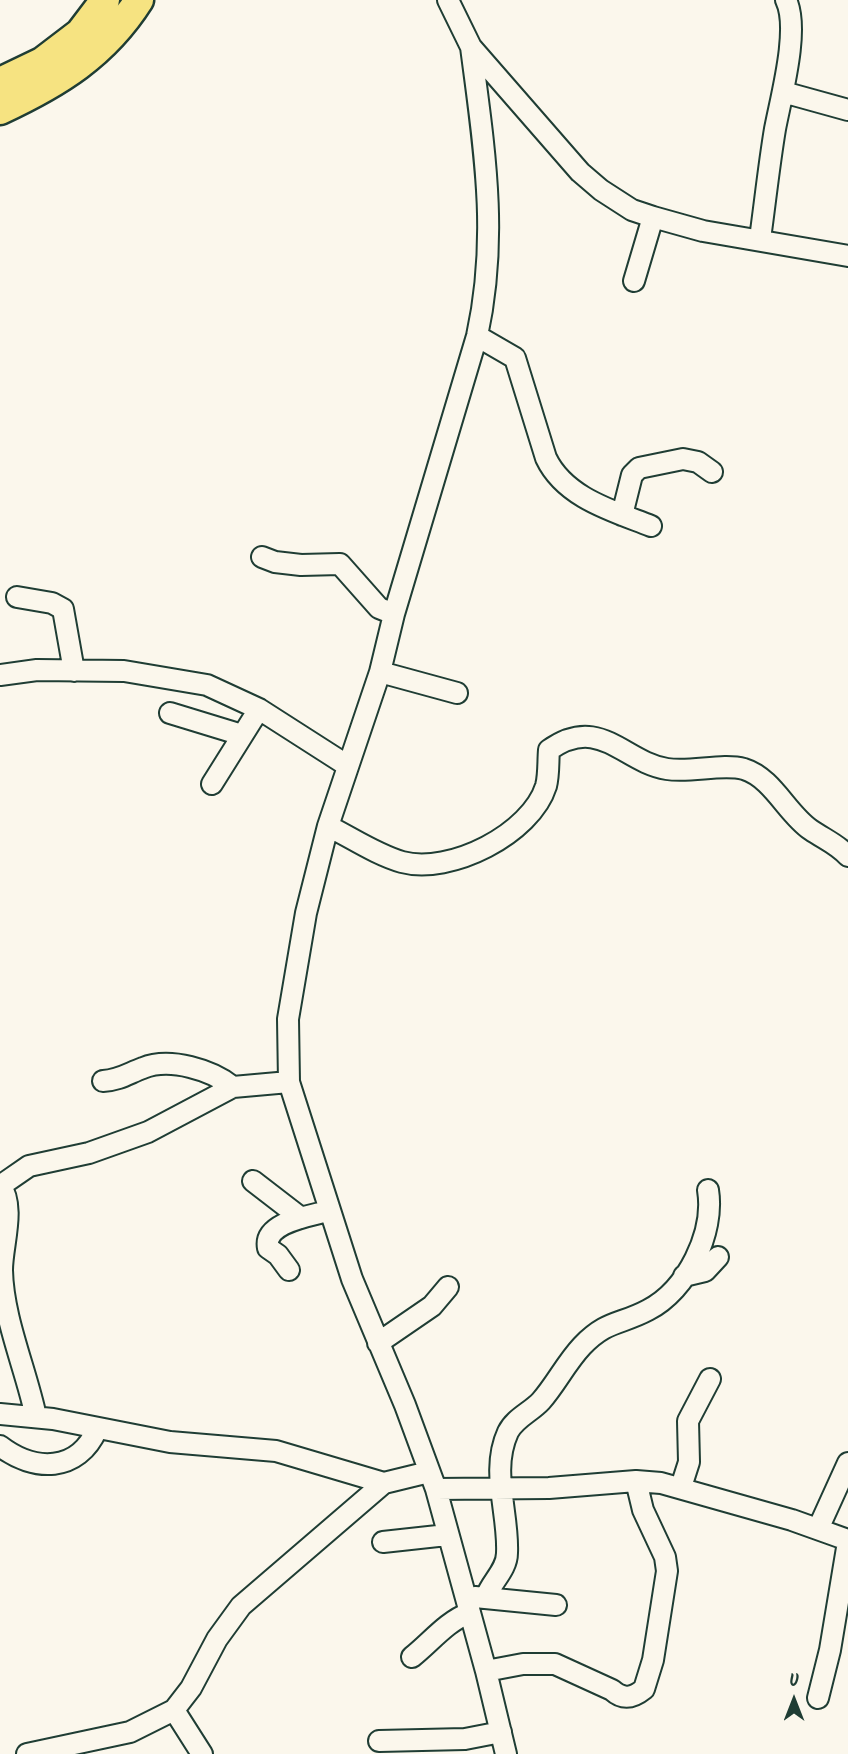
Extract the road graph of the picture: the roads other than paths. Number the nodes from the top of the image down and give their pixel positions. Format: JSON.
{"nodes":[{"id":1,"x":105,"y":0,"type":"edge"},
{"id":2,"x":139,"y":0,"type":"edge"},
{"id":3,"x":448,"y":0,"type":"edge"},
{"id":4,"x":786,"y":0,"type":"edge"},
{"id":5,"x":471,"y":47,"type":"junction"},
{"id":6,"x":0,"y":82,"type":"edge"},
{"id":7,"x":783,"y":92,"type":"junction"},
{"id":8,"x":0,"y":110,"type":"edge"},
{"id":9,"x":848,"y":110,"type":"edge"},
{"id":10,"x":653,"y":217,"type":"junction"},
{"id":11,"x":760,"y":239,"type":"junction"},
{"id":12,"x":848,"y":256,"type":"edge"},
{"id":13,"x":634,"y":280,"type":"dead end"},
{"id":14,"x":477,"y":336,"type":"junction"},
{"id":15,"x":712,"y":472,"type":"dead end"},
{"id":16,"x":622,"y":515,"type":"junction"},
{"id":17,"x":651,"y":526,"type":"dead end"},
{"id":18,"x":262,"y":557,"type":"dead end"},
{"id":19,"x":17,"y":597,"type":"dead end"},
{"id":20,"x":394,"y":614,"type":"junction"},
{"id":21,"x":74,"y":671,"type":"junction"},
{"id":22,"x":380,"y":672,"type":"junction"},
{"id":23,"x":0,"y":675,"type":"edge"},
{"id":24,"x":457,"y":693,"type":"dead end"},
{"id":25,"x":259,"y":709,"type":"junction"},
{"id":26,"x":170,"y":713,"type":"dead end"},
{"id":27,"x":242,"y":735,"type":"junction"},
{"id":28,"x":348,"y":766,"type":"junction"},
{"id":29,"x":212,"y":783,"type":"dead end"},
{"id":30,"x":328,"y":826,"type":"junction"},
{"id":31,"x":848,"y":856,"type":"edge"},
{"id":32,"x":104,"y":1081,"type":"dead end"},
{"id":33,"x":289,"y":1082,"type":"junction"},
{"id":34,"x":233,"y":1088,"type":"junction"},
{"id":35,"x":253,"y":1181,"type":"dead end"},
{"id":36,"x":0,"y":1185,"type":"edge"},
{"id":37,"x":708,"y":1190,"type":"dead end"},
{"id":38,"x":328,"y":1211,"type":"junction"},
{"id":39,"x":301,"y":1218,"type":"junction"},
{"id":40,"x":718,"y":1257,"type":"dead end"},
{"id":41,"x":289,"y":1270,"type":"dead end"},
{"id":42,"x":684,"y":1276,"type":"junction"},
{"id":43,"x":448,"y":1287,"type":"dead end"},
{"id":44,"x":378,"y":1343,"type":"junction"},
{"id":45,"x":710,"y":1379,"type":"dead end"},
{"id":46,"x":0,"y":1414,"type":"edge"},
{"id":47,"x":36,"y":1418,"type":"junction"},
{"id":48,"x":97,"y":1429,"type":"junction"},
{"id":49,"x":0,"y":1446,"type":"edge"},
{"id":50,"x":848,"y":1463,"type":"edge"},
{"id":51,"x":432,"y":1481,"type":"junction"},
{"id":52,"x":636,"y":1481,"type":"junction"},
{"id":53,"x":384,"y":1483,"type":"junction"},
{"id":54,"x":500,"y":1487,"type":"junction"},
{"id":55,"x":681,"y":1487,"type":"junction"},
{"id":56,"x":818,"y":1529,"type":"junction"},
{"id":57,"x":447,"y":1535,"type":"junction"},
{"id":58,"x":848,"y":1541,"type":"edge"},
{"id":59,"x":383,"y":1542,"type":"dead end"},
{"id":60,"x":486,"y":1598,"type":"junction"},
{"id":61,"x":466,"y":1604,"type":"junction"},
{"id":62,"x":556,"y":1605,"type":"dead end"},
{"id":63,"x":412,"y":1657,"type":"dead end"},
{"id":64,"x":486,"y":1671,"type":"junction"},
{"id":65,"x":818,"y":1698,"type":"dead end"},
{"id":66,"x":174,"y":1710,"type":"junction"},
{"id":67,"x":501,"y":1732,"type":"junction"},
{"id":68,"x":379,"y":1741,"type":"dead end"},
{"id":69,"x":27,"y":1754,"type":"edge"},
{"id":70,"x":202,"y":1754,"type":"edge"},
{"id":71,"x":506,"y":1754,"type":"edge"}],
"edges":[{"from":1,"to":6,"type":"highway"},
{"from":2,"to":8,"type":"highway"},
{"from":3,"to":5,"type":"street"},
{"from":4,"to":7,"type":"street"},
{"from":5,"to":10,"type":"street"},
{"from":5,"to":14,"type":"street"},
{"from":7,"to":9,"type":"street"},
{"from":7,"to":11,"type":"street"},
{"from":10,"to":11,"type":"street"},
{"from":10,"to":13,"type":"street"},
{"from":11,"to":12,"type":"street"},
{"from":14,"to":16,"type":"street"},
{"from":14,"to":20,"type":"street"},
{"from":15,"to":16,"type":"street"},
{"from":16,"to":17,"type":"street"},
{"from":18,"to":20,"type":"street"},
{"from":19,"to":21,"type":"street"},
{"from":20,"to":22,"type":"street"},
{"from":21,"to":23,"type":"street"},
{"from":21,"to":25,"type":"street"},
{"from":22,"to":24,"type":"street"},
{"from":22,"to":28,"type":"street"},
{"from":25,"to":27,"type":"street"},
{"from":25,"to":28,"type":"street"},
{"from":26,"to":27,"type":"street"},
{"from":27,"to":29,"type":"street"},
{"from":28,"to":30,"type":"street"},
{"from":30,"to":31,"type":"street"},
{"from":30,"to":33,"type":"street"},
{"from":32,"to":34,"type":"street"},
{"from":33,"to":34,"type":"street"},
{"from":33,"to":38,"type":"street"},
{"from":34,"to":36,"type":"street"},
{"from":35,"to":39,"type":"street"},
{"from":36,"to":47,"type":"street"},
{"from":37,"to":42,"type":"street"},
{"from":38,"to":39,"type":"street"},
{"from":38,"to":44,"type":"street"},
{"from":39,"to":41,"type":"street"},
{"from":40,"to":42,"type":"street"},
{"from":42,"to":54,"type":"street"},
{"from":43,"to":44,"type":"street"},
{"from":44,"to":51,"type":"street"},
{"from":45,"to":55,"type":"street"},
{"from":46,"to":47,"type":"street"},
{"from":47,"to":48,"type":"street"},
{"from":48,"to":49,"type":"street"},
{"from":48,"to":53,"type":"street"},
{"from":50,"to":56,"type":"street"},
{"from":51,"to":53,"type":"street"},
{"from":51,"to":54,"type":"street"},
{"from":51,"to":57,"type":"street"},
{"from":52,"to":54,"type":"street"},
{"from":52,"to":55,"type":"street"},
{"from":52,"to":64,"type":"street"},
{"from":53,"to":66,"type":"street"},
{"from":54,"to":60,"type":"street"},
{"from":55,"to":56,"type":"street"},
{"from":56,"to":58,"type":"street"},
{"from":57,"to":59,"type":"street"},
{"from":57,"to":61,"type":"street"},
{"from":58,"to":65,"type":"street"},
{"from":60,"to":61,"type":"street"},
{"from":60,"to":62,"type":"street"},
{"from":61,"to":63,"type":"street"},
{"from":61,"to":64,"type":"street"},
{"from":64,"to":67,"type":"street"},
{"from":66,"to":69,"type":"street"},
{"from":66,"to":70,"type":"street"},
{"from":67,"to":68,"type":"street"},
{"from":67,"to":71,"type":"street"}]}
